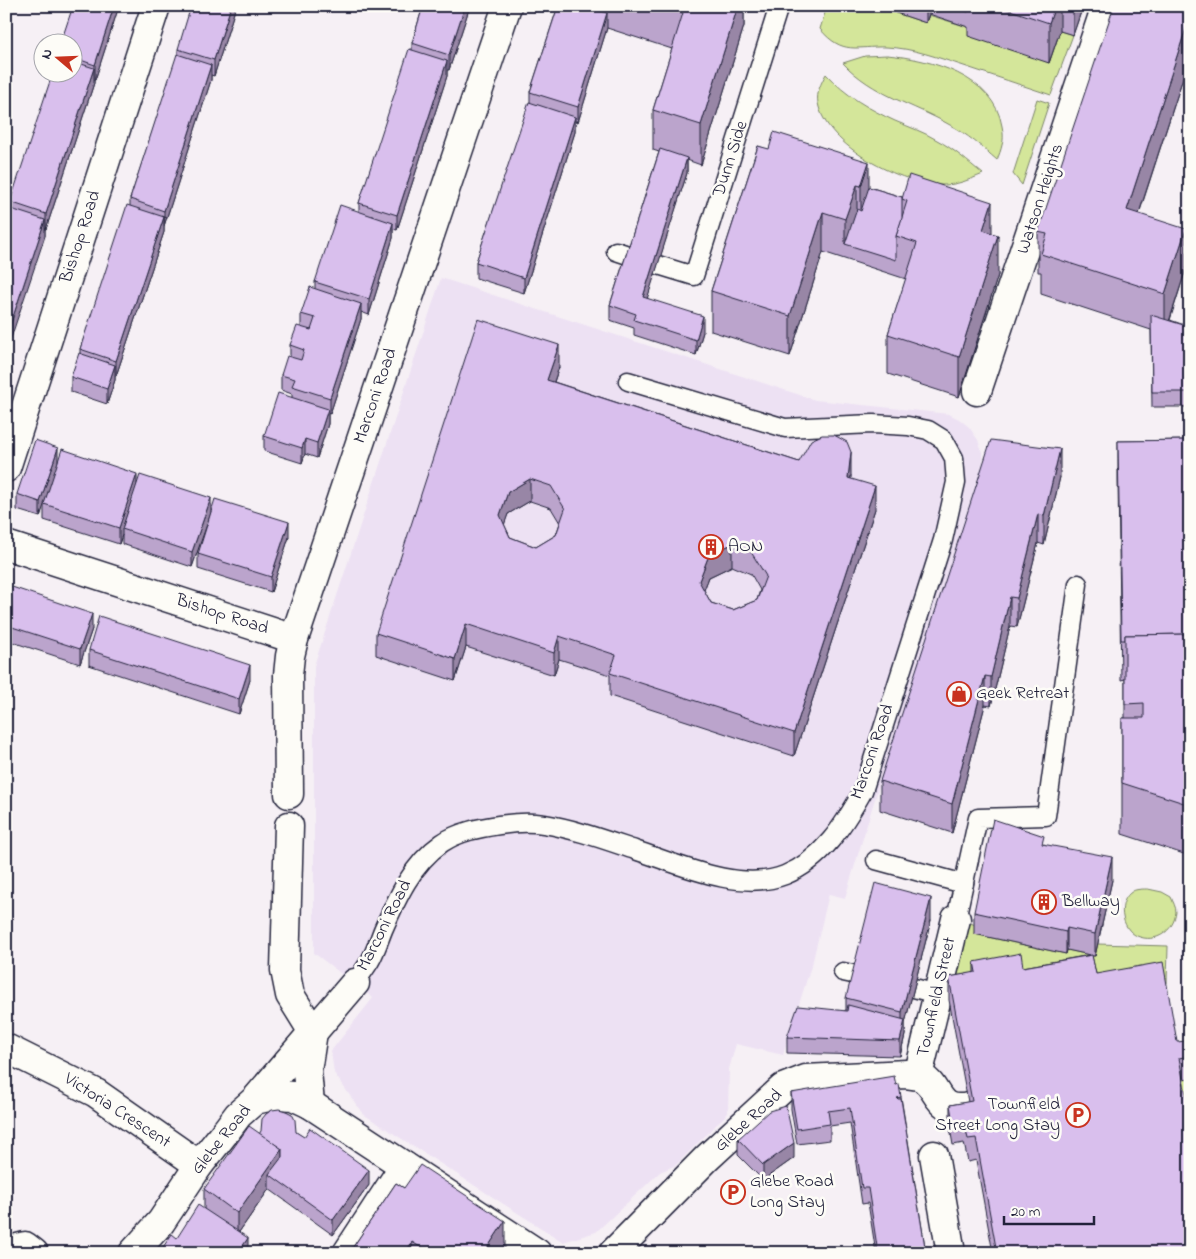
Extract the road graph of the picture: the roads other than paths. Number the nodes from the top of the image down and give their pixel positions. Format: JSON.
{"nodes":[{"id":1,"x":156,"y":6,"type":"edge"},
{"id":2,"x":507,"y":6,"type":"edge"},
{"id":3,"x":779,"y":6,"type":"edge"},
{"id":4,"x":1106,"y":6,"type":"edge"},
{"id":5,"x":658,"y":265,"type":"edge"},
{"id":6,"x":628,"y":381,"type":"dead end"},
{"id":7,"x":977,"y":391,"type":"dead end"},
{"id":8,"x":6,"y":468,"type":"edge"},
{"id":9,"x":6,"y":545,"type":"edge"},
{"id":10,"x":1078,"y":584,"type":"dead end"},
{"id":11,"x":294,"y":639,"type":"junction"},
{"id":12,"x":289,"y":794,"type":"dead end"},
{"id":13,"x":288,"y":826,"type":"dead end"},
{"id":14,"x":876,"y":860,"type":"dead end"},
{"id":15,"x":964,"y":884,"type":"junction"},
{"id":16,"x":956,"y":919,"type":"joint"},
{"id":17,"x":355,"y":983,"type":"joint"},
{"id":18,"x":313,"y":1032,"type":"junction"},
{"id":19,"x":6,"y":1048,"type":"edge"},
{"id":20,"x":918,"y":1076,"type":"junction"},
{"id":21,"x":255,"y":1100,"type":"junction"},
{"id":22,"x":310,"y":1104,"type":"junction"},
{"id":23,"x":969,"y":1107,"type":"edge"},
{"id":24,"x":934,"y":1155,"type":"dead end"},
{"id":25,"x":199,"y":1165,"type":"junction"},
{"id":26,"x":404,"y":1166,"type":"junction"},
{"id":27,"x":161,"y":1222,"type":"junction"},
{"id":28,"x":6,"y":1251,"type":"edge"},
{"id":29,"x":34,"y":1253,"type":"edge"},
{"id":30,"x":133,"y":1253,"type":"edge"},
{"id":31,"x":148,"y":1253,"type":"edge"},
{"id":32,"x":347,"y":1253,"type":"edge"},
{"id":33,"x":537,"y":1253,"type":"edge"},
{"id":34,"x":613,"y":1253,"type":"edge"},
{"id":35,"x":951,"y":1253,"type":"edge"}],
"edges":[{"from":1,"to":8,"type":"street","name":"Bishop Road"},
{"from":2,"to":11,"type":"street","name":"Marconi Road"},
{"from":3,"to":5,"type":"lane","name":"Dunn Side"},
{"from":4,"to":7,"type":"street","name":"Watson Heights"},
{"from":6,"to":17,"type":"lane","name":"Marconi Road"},
{"from":9,"to":11,"type":"street","name":"Bishop Road"},
{"from":10,"to":15,"type":"lane"},
{"from":11,"to":12,"type":"street","name":"Marconi Road"},
{"from":13,"to":18,"type":"street"},
{"from":14,"to":15,"type":"lane"},
{"from":15,"to":16,"type":"lane"},
{"from":16,"to":20,"type":"street","name":"Townfield Street"},
{"from":17,"to":18,"type":"street","name":"Marconi Road"},
{"from":18,"to":21,"type":"street","name":"Marconi Road"},
{"from":18,"to":22,"type":"street"},
{"from":19,"to":25,"type":"street","name":"Victoria Crescent"},
{"from":20,"to":23,"type":"street"},
{"from":20,"to":34,"type":"street","name":"Glebe Road"},
{"from":21,"to":22,"type":"street","name":"Glebe Road"},
{"from":21,"to":25,"type":"street","name":"Glebe Road"},
{"from":22,"to":26,"type":"street","name":"Glebe Road"},
{"from":24,"to":35,"type":"street"},
{"from":25,"to":27,"type":"street","name":"Glebe Road"},
{"from":26,"to":32,"type":"street"},
{"from":26,"to":33,"type":"street","name":"Glebe Road"},
{"from":27,"to":30,"type":"street","name":"Glebe Road"},
{"from":27,"to":31,"type":"street","name":"Glebe Road"},
{"from":28,"to":29,"type":"street"}]}
